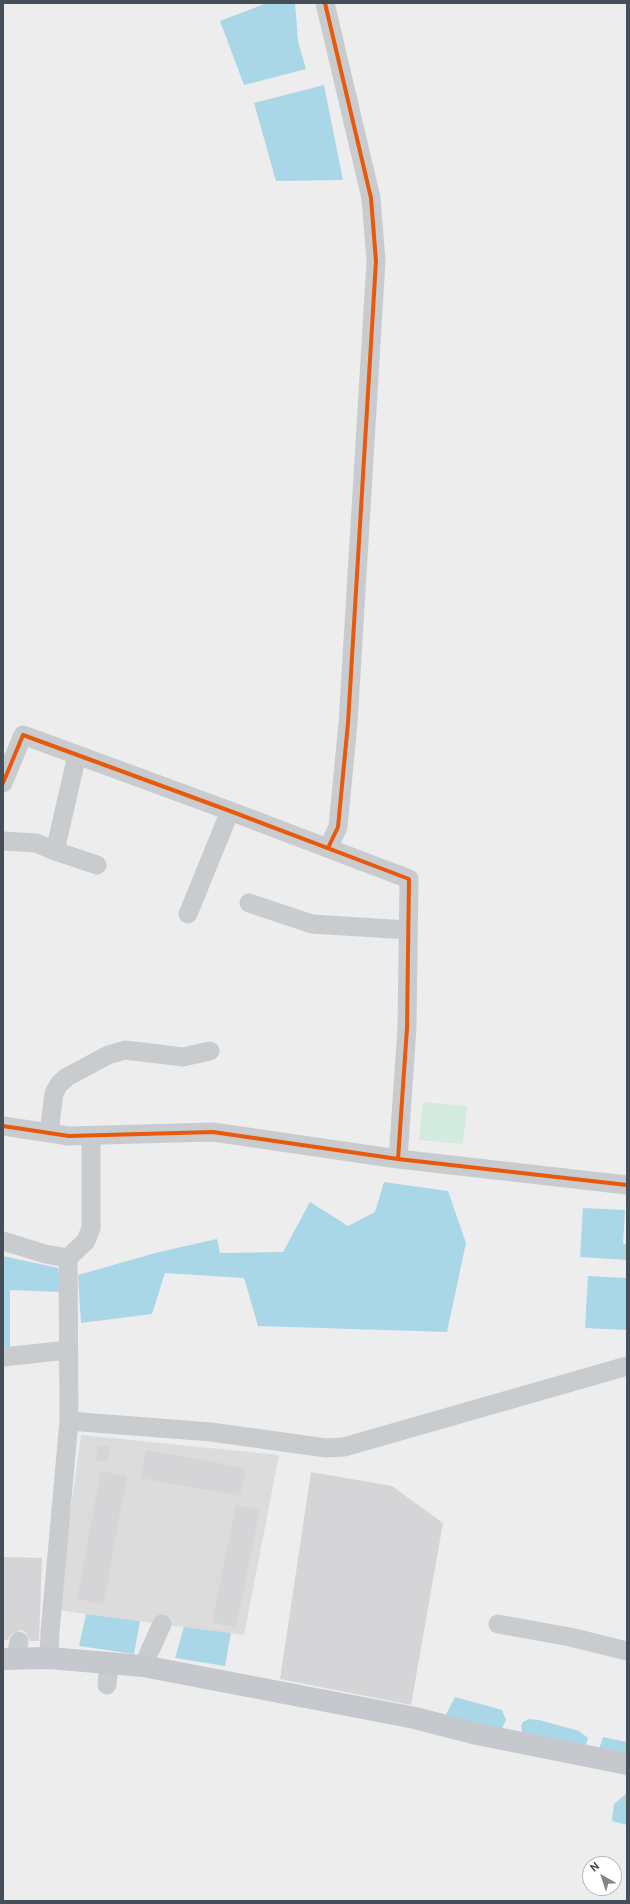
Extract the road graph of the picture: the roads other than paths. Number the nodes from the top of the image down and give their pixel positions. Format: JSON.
{"nodes":[{"id":1,"x":325,"y":3,"type":"edge"},
{"id":2,"x":77,"y":755,"type":"junction"},
{"id":3,"x":3,"y":783,"type":"edge"},
{"id":4,"x":230,"y":811,"type":"junction"},
{"id":5,"x":3,"y":841,"type":"edge"},
{"id":6,"x":328,"y":848,"type":"junction"},
{"id":7,"x":55,"y":851,"type":"junction"},
{"id":8,"x":96,"y":865,"type":"dead end"},
{"id":9,"x":249,"y":904,"type":"dead end"},
{"id":10,"x":188,"y":914,"type":"dead end"},
{"id":11,"x":408,"y":930,"type":"junction"},
{"id":12,"x":210,"y":1051,"type":"dead end"},
{"id":13,"x":3,"y":1126,"type":"edge"},
{"id":14,"x":49,"y":1133,"type":"junction"},
{"id":15,"x":91,"y":1136,"type":"junction"},
{"id":16,"x":398,"y":1159,"type":"junction"},
{"id":17,"x":627,"y":1185,"type":"edge"},
{"id":18,"x":3,"y":1241,"type":"edge"},
{"id":19,"x":68,"y":1258,"type":"junction"},
{"id":20,"x":68,"y":1350,"type":"junction"},
{"id":21,"x":3,"y":1357,"type":"edge"},
{"id":22,"x":627,"y":1366,"type":"edge"},
{"id":23,"x":69,"y":1421,"type":"junction"},
{"id":24,"x":162,"y":1624,"type":"dead end"},
{"id":25,"x":498,"y":1624,"type":"dead end"},
{"id":26,"x":627,"y":1651,"type":"edge"},
{"id":27,"x":13,"y":1653,"type":"edge"},
{"id":28,"x":49,"y":1658,"type":"junction"},
{"id":29,"x":109,"y":1664,"type":"junction"},
{"id":30,"x":143,"y":1666,"type":"junction"},
{"id":31,"x":107,"y":1685,"type":"dead end"},
{"id":32,"x":627,"y":1764,"type":"edge"}],
"edges":[{"from":1,"to":6,"type":"street"},
{"from":2,"to":3,"type":"street"},
{"from":2,"to":4,"type":"street"},
{"from":2,"to":7,"type":"street"},
{"from":4,"to":6,"type":"street"},
{"from":4,"to":10,"type":"street"},
{"from":5,"to":7,"type":"street"},
{"from":6,"to":11,"type":"street"},
{"from":7,"to":8,"type":"street"},
{"from":9,"to":11,"type":"street"},
{"from":11,"to":16,"type":"street"},
{"from":12,"to":14,"type":"street"},
{"from":13,"to":14,"type":"street"},
{"from":14,"to":15,"type":"street"},
{"from":15,"to":16,"type":"street"},
{"from":15,"to":19,"type":"street"},
{"from":16,"to":17,"type":"street"},
{"from":18,"to":19,"type":"street"},
{"from":19,"to":20,"type":"street"},
{"from":20,"to":21,"type":"street"},
{"from":20,"to":23,"type":"street"},
{"from":22,"to":23,"type":"street"},
{"from":23,"to":28,"type":"street"},
{"from":24,"to":30,"type":"street"},
{"from":25,"to":26,"type":"street"},
{"from":27,"to":28,"type":"main road"},
{"from":28,"to":29,"type":"main road"},
{"from":29,"to":30,"type":"main road"},
{"from":29,"to":31,"type":"street"},
{"from":30,"to":32,"type":"main road"}]}
